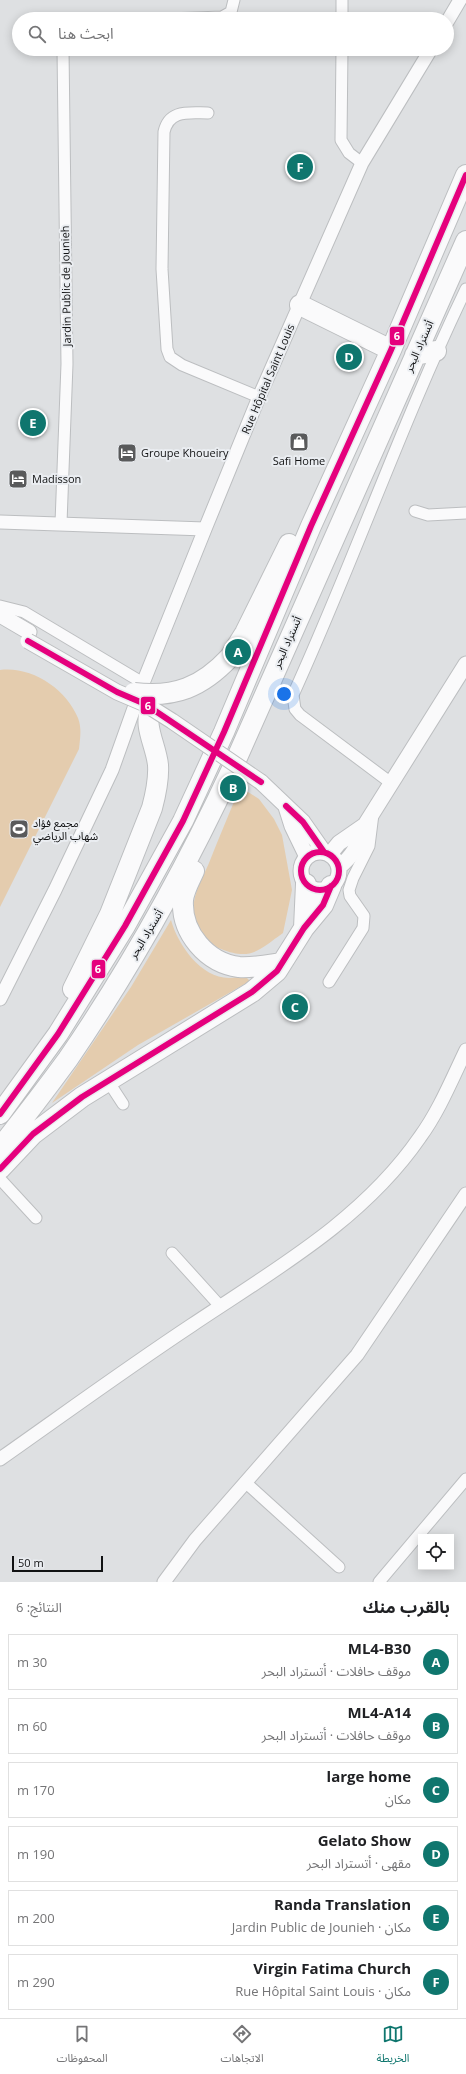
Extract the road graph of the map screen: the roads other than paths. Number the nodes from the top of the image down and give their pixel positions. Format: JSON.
{"nodes":[{"id":1,"x":234,"y":0,"type":"edge"},
{"id":2,"x":342,"y":0,"type":"edge"},
{"id":3,"x":460,"y":0,"type":"edge"},
{"id":4,"x":231,"y":12,"type":"edge"},
{"id":5,"x":342,"y":12,"type":"edge"},
{"id":6,"x":453,"y":12,"type":"edge"},
{"id":7,"x":63,"y":56,"type":"edge"},
{"id":8,"x":342,"y":56,"type":"edge"},
{"id":9,"x":427,"y":56,"type":"edge"},
{"id":10,"x":208,"y":113,"type":"dead end"},
{"id":11,"x":362,"y":162,"type":"junction"},
{"id":12,"x":466,"y":175,"type":"edge"},
{"id":13,"x":466,"y":241,"type":"edge"},
{"id":14,"x":466,"y":289,"type":"edge"},
{"id":15,"x":300,"y":305,"type":"junction"},
{"id":16,"x":391,"y":350,"type":"junction"},
{"id":17,"x":436,"y":351,"type":"junction"},
{"id":18,"x":415,"y":355,"type":"junction"},
{"id":19,"x":260,"y":397,"type":"junction"},
{"id":20,"x":348,"y":445,"type":"junction"},
{"id":21,"x":415,"y":512,"type":"dead end"},
{"id":22,"x":466,"y":513,"type":"edge"},
{"id":23,"x":0,"y":522,"type":"edge"},
{"id":24,"x":61,"y":523,"type":"junction"},
{"id":25,"x":205,"y":529,"type":"junction"},
{"id":26,"x":0,"y":606,"type":"edge"},
{"id":27,"x":0,"y":615,"type":"edge"},
{"id":28,"x":0,"y":624,"type":"edge"},
{"id":29,"x":28,"y":636,"type":"junction"},
{"id":30,"x":466,"y":664,"type":"edge"},
{"id":31,"x":143,"y":697,"type":"junction"},
{"id":32,"x":392,"y":783,"type":"junction"},
{"id":33,"x":215,"y":805,"type":"junction"},
{"id":34,"x":286,"y":806,"type":"junction"},
{"id":35,"x":369,"y":819,"type":"junction"},
{"id":36,"x":327,"y":853,"type":"junction"},
{"id":37,"x":307,"y":857,"type":"junction"},
{"id":38,"x":339,"y":867,"type":"junction"},
{"id":39,"x":306,"y":884,"type":"junction"},
{"id":40,"x":331,"y":886,"type":"junction"},
{"id":41,"x":304,"y":928,"type":"junction"},
{"id":42,"x":282,"y":963,"type":"junction"},
{"id":43,"x":329,"y":982,"type":"dead end"},
{"id":44,"x":0,"y":1000,"type":"edge"},
{"id":45,"x":58,"y":1034,"type":"junction"},
{"id":46,"x":466,"y":1050,"type":"edge"},
{"id":47,"x":108,"y":1081,"type":"junction"},
{"id":48,"x":123,"y":1104,"type":"dead end"},
{"id":49,"x":0,"y":1114,"type":"edge"},
{"id":50,"x":0,"y":1148,"type":"edge"},
{"id":51,"x":0,"y":1168,"type":"edge"},
{"id":52,"x":0,"y":1179,"type":"edge"},
{"id":53,"x":466,"y":1194,"type":"edge"},
{"id":54,"x":36,"y":1218,"type":"dead end"},
{"id":55,"x":172,"y":1253,"type":"dead end"},
{"id":56,"x":220,"y":1306,"type":"junction"},
{"id":57,"x":0,"y":1459,"type":"edge"},
{"id":58,"x":466,"y":1479,"type":"edge"},
{"id":59,"x":245,"y":1482,"type":"junction"},
{"id":60,"x":339,"y":1567,"type":"dead end"},
{"id":61,"x":164,"y":1582,"type":"edge"},
{"id":62,"x":379,"y":1582,"type":"edge"}],
"edges":[{"from":1,"to":4,"type":"street"},
{"from":2,"to":5,"type":"street"},
{"from":3,"to":6,"type":"street"},
{"from":7,"to":24,"type":"street","name":"Jardin Public de Jounieh"},
{"from":8,"to":11,"type":"street"},
{"from":9,"to":11,"type":"street","name":"Rue Hôpital Saint Louis"},
{"from":10,"to":19,"type":"street"},
{"from":11,"to":15,"type":"street","name":"Rue Hôpital Saint Louis"},
{"from":12,"to":16,"type":"highway","name":"أتستراد البحر"},
{"from":13,"to":18,"type":"highway","name":"أتستراد البحر"},
{"from":14,"to":17,"type":"street"},
{"from":15,"to":16,"type":"highway"},
{"from":15,"to":19,"type":"street","name":"Rue Hôpital Saint Louis"},
{"from":16,"to":20,"type":"highway","name":"أتستراد البحر"},
{"from":17,"to":18,"type":"highway"},
{"from":17,"to":32,"type":"street"},
{"from":18,"to":33,"type":"highway","name":"أتستراد البحر"},
{"from":19,"to":25,"type":"street","name":"Rue Hôpital Saint Louis"},
{"from":20,"to":31,"type":"highway","bridge":true},
{"from":20,"to":45,"type":"highway","name":"أتستراد البحر"},
{"from":21,"to":22,"type":"street"},
{"from":23,"to":24,"type":"street"},
{"from":24,"to":25,"type":"street"},
{"from":25,"to":31,"type":"street","name":"Rue Hôpital Saint Louis"},
{"from":26,"to":31,"type":"street"},
{"from":27,"to":29,"type":"main road"},
{"from":28,"to":29,"type":"main road"},
{"from":29,"to":31,"type":"main road"},
{"from":30,"to":32,"type":"main road"},
{"from":31,"to":34,"type":"main road","bridge":true},
{"from":31,"to":44,"type":"street","name":"Rue Hôpital Saint Louis"},
{"from":31,"to":45,"type":"highway"},
{"from":32,"to":35,"type":"main road"},
{"from":33,"to":42,"type":"highway"},
{"from":33,"to":50,"type":"highway","name":"أتستراد البحر"},
{"from":34,"to":36,"type":"main road"},
{"from":34,"to":37,"type":"main road"},
{"from":35,"to":36,"type":"main road"},
{"from":35,"to":38,"type":"main road"},
{"from":35,"to":43,"type":"street"},
{"from":36,"to":37,"type":"main road"},
{"from":36,"to":38,"type":"main road"},
{"from":37,"to":39,"type":"main road"},
{"from":38,"to":40,"type":"main road"},
{"from":39,"to":40,"type":"main road"},
{"from":39,"to":41,"type":"highway"},
{"from":40,"to":41,"type":"highway"},
{"from":41,"to":42,"type":"highway"},
{"from":42,"to":47,"type":"highway"},
{"from":45,"to":49,"type":"highway","name":"أتستراد البحر"},
{"from":46,"to":56,"type":"street"},
{"from":47,"to":48,"type":"street"},
{"from":47,"to":51,"type":"highway"},
{"from":52,"to":54,"type":"street"},
{"from":53,"to":59,"type":"street"},
{"from":55,"to":56,"type":"street"},
{"from":56,"to":57,"type":"street"},
{"from":58,"to":62,"type":"street"},
{"from":59,"to":60,"type":"street"},
{"from":59,"to":61,"type":"street"}]}
